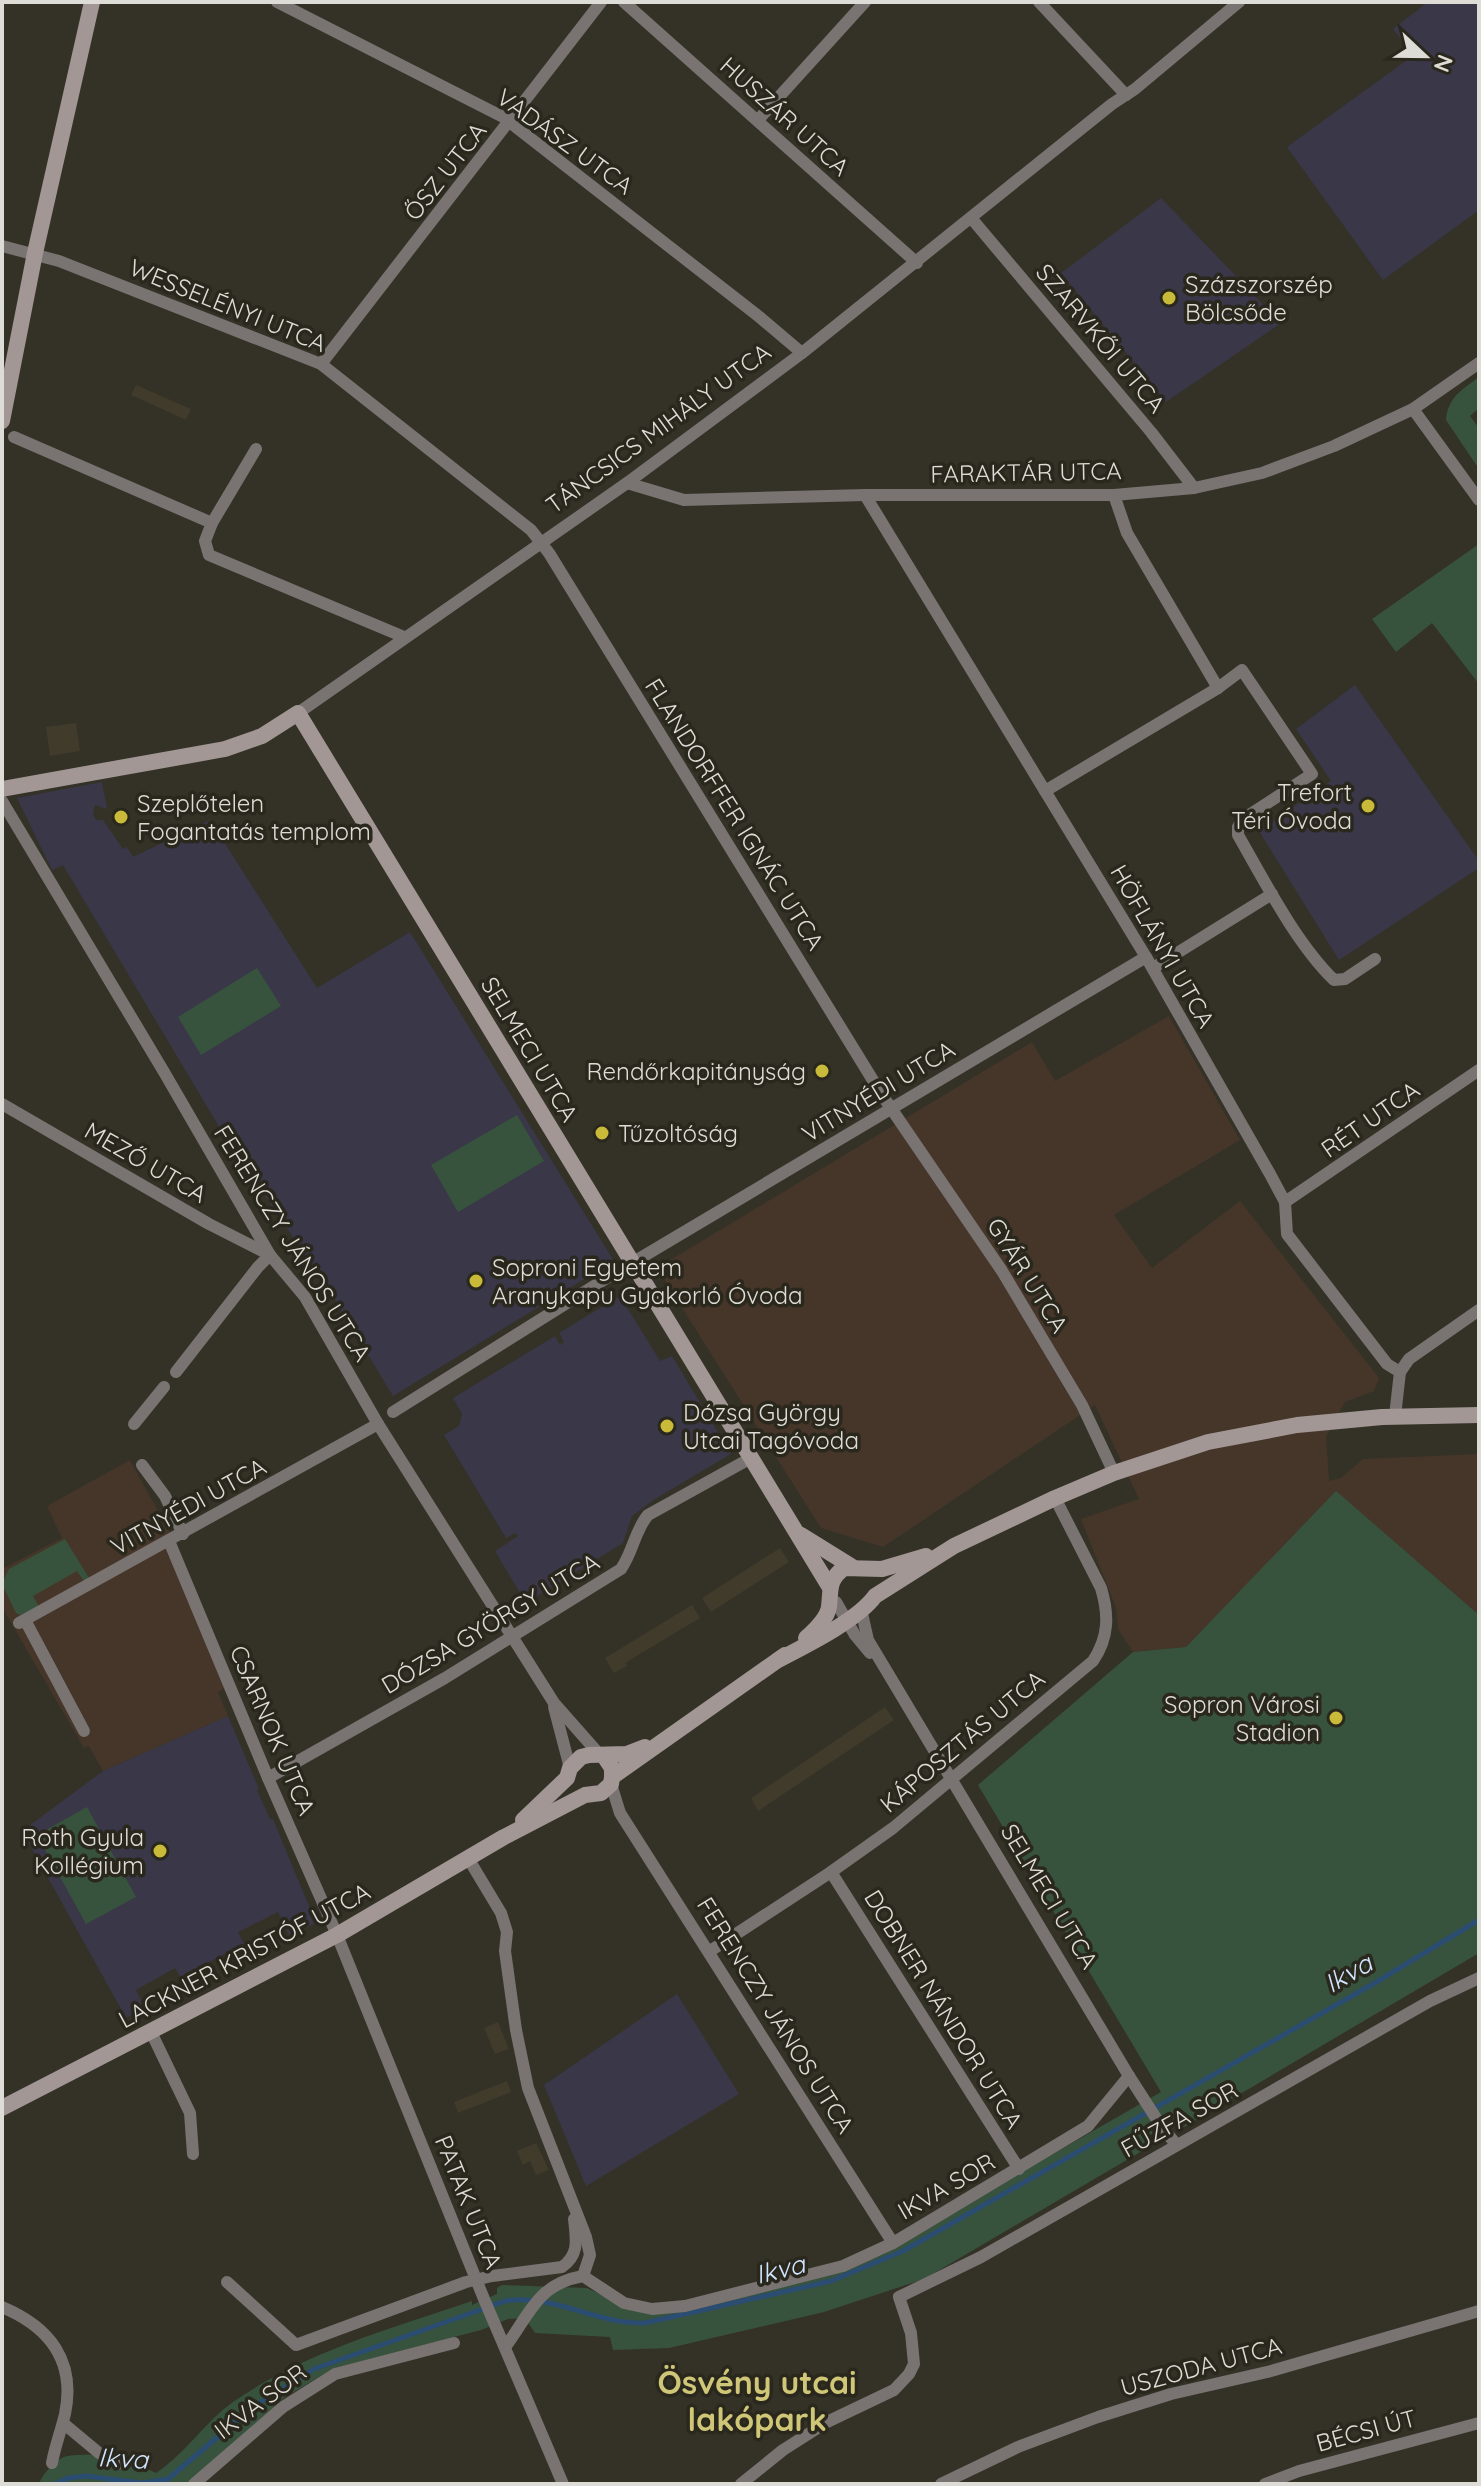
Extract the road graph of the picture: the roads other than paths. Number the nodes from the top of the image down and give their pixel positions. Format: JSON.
{"nodes":[{"id":1,"x":92,"y":2,"type":"edge"},
{"id":2,"x":277,"y":2,"type":"edge"},
{"id":3,"x":601,"y":2,"type":"edge"},
{"id":4,"x":624,"y":2,"type":"edge"},
{"id":5,"x":865,"y":2,"type":"edge"},
{"id":6,"x":1039,"y":2,"type":"edge"},
{"id":7,"x":1239,"y":2,"type":"edge"},
{"id":8,"x":1126,"y":95,"type":"junction"},
{"id":9,"x":758,"y":120,"type":"junction"},
{"id":10,"x":510,"y":122,"type":"junction"},
{"id":11,"x":972,"y":219,"type":"junction"},
{"id":12,"x":2,"y":246,"type":"edge"},
{"id":13,"x":35,"y":253,"type":"junction"},
{"id":14,"x":917,"y":263,"type":"junction"},
{"id":15,"x":802,"y":353,"type":"junction"},
{"id":16,"x":1479,"y":363,"type":"edge"},
{"id":17,"x":321,"y":364,"type":"junction"},
{"id":18,"x":1413,"y":409,"type":"junction"},
{"id":19,"x":2,"y":421,"type":"edge"},
{"id":20,"x":14,"y":437,"type":"dead end"},
{"id":21,"x":256,"y":449,"type":"dead end"},
{"id":22,"x":627,"y":483,"type":"junction"},
{"id":23,"x":1194,"y":488,"type":"junction"},
{"id":24,"x":865,"y":495,"type":"junction"},
{"id":25,"x":1114,"y":495,"type":"junction"},
{"id":26,"x":1479,"y":500,"type":"edge"},
{"id":27,"x":212,"y":523,"type":"junction"},
{"id":28,"x":541,"y":542,"type":"junction"},
{"id":29,"x":404,"y":637,"type":"junction"},
{"id":30,"x":1218,"y":688,"type":"junction"},
{"id":31,"x":298,"y":713,"type":"junction"},
{"id":32,"x":2,"y":778,"type":"edge"},
{"id":33,"x":46,"y":780,"type":"junction"},
{"id":34,"x":2,"y":789,"type":"edge"},
{"id":35,"x":1045,"y":791,"type":"junction"},
{"id":36,"x":2,"y":801,"type":"edge"},
{"id":37,"x":1272,"y":894,"type":"junction"},
{"id":38,"x":1375,"y":959,"type":"dead end"},
{"id":39,"x":1150,"y":963,"type":"junction"},
{"id":40,"x":1479,"y":1070,"type":"edge"},
{"id":41,"x":2,"y":1104,"type":"edge"},
{"id":42,"x":891,"y":1110,"type":"junction"},
{"id":43,"x":1285,"y":1202,"type":"junction"},
{"id":44,"x":270,"y":1255,"type":"junction"},
{"id":45,"x":625,"y":1267,"type":"junction"},
{"id":46,"x":1479,"y":1310,"type":"edge"},
{"id":47,"x":176,"y":1372,"type":"dead end"},
{"id":48,"x":1400,"y":1372,"type":"junction"},
{"id":49,"x":164,"y":1387,"type":"dead end"},
{"id":50,"x":393,"y":1412,"type":"dead end"},
{"id":51,"x":1479,"y":1415,"type":"edge"},
{"id":52,"x":1395,"y":1416,"type":"junction"},
{"id":53,"x":134,"y":1424,"type":"dead end"},
{"id":54,"x":378,"y":1424,"type":"junction"},
{"id":55,"x":751,"y":1458,"type":"junction"},
{"id":56,"x":142,"y":1465,"type":"dead end"},
{"id":57,"x":1114,"y":1473,"type":"junction"},
{"id":58,"x":1055,"y":1498,"type":"junction"},
{"id":59,"x":797,"y":1532,"type":"junction"},
{"id":60,"x":183,"y":1534,"type":"junction"},
{"id":61,"x":169,"y":1541,"type":"junction"},
{"id":62,"x":954,"y":1546,"type":"junction"},
{"id":63,"x":858,"y":1567,"type":"junction"},
{"id":64,"x":831,"y":1593,"type":"junction"},
{"id":65,"x":875,"y":1596,"type":"junction"},
{"id":66,"x":861,"y":1609,"type":"junction"},
{"id":67,"x":846,"y":1620,"type":"junction"},
{"id":68,"x":511,"y":1638,"type":"junction"},
{"id":69,"x":778,"y":1660,"type":"junction"},
{"id":70,"x":886,"y":1670,"type":"junction"},
{"id":71,"x":554,"y":1703,"type":"junction"},
{"id":72,"x":84,"y":1731,"type":"dead end"},
{"id":73,"x":673,"y":1732,"type":"junction"},
{"id":74,"x":601,"y":1755,"type":"junction"},
{"id":75,"x":569,"y":1773,"type":"junction"},
{"id":76,"x":268,"y":1778,"type":"junction"},
{"id":77,"x":611,"y":1780,"type":"junction"},
{"id":78,"x":952,"y":1780,"type":"junction"},
{"id":79,"x":589,"y":1795,"type":"junction"},
{"id":80,"x":620,"y":1813,"type":"junction"},
{"id":81,"x":504,"y":1837,"type":"junction"},
{"id":82,"x":468,"y":1858,"type":"junction"},
{"id":83,"x":831,"y":1872,"type":"junction"},
{"id":84,"x":337,"y":1935,"type":"junction"},
{"id":85,"x":710,"y":1951,"type":"junction"},
{"id":86,"x":1479,"y":1978,"type":"edge"},
{"id":87,"x":151,"y":2032,"type":"junction"},
{"id":88,"x":1129,"y":2076,"type":"junction"},
{"id":89,"x":2,"y":2108,"type":"edge"},
{"id":90,"x":1176,"y":2144,"type":"junction"},
{"id":91,"x":193,"y":2154,"type":"dead end"},
{"id":92,"x":1019,"y":2169,"type":"junction"},
{"id":93,"x":573,"y":2204,"type":"junction"},
{"id":94,"x":893,"y":2243,"type":"junction"},
{"id":95,"x":583,"y":2276,"type":"junction"},
{"id":96,"x":477,"y":2279,"type":"junction"},
{"id":97,"x":227,"y":2282,"type":"dead end"},
{"id":98,"x":2,"y":2307,"type":"edge"},
{"id":99,"x":1479,"y":2311,"type":"edge"},
{"id":100,"x":454,"y":2343,"type":"dead end"},
{"id":101,"x":506,"y":2346,"type":"junction"},
{"id":102,"x":63,"y":2423,"type":"junction"},
{"id":103,"x":1479,"y":2423,"type":"edge"},
{"id":104,"x":52,"y":2463,"type":"dead end"},
{"id":105,"x":117,"y":2464,"type":"dead end"},
{"id":106,"x":194,"y":2484,"type":"edge"},
{"id":107,"x":563,"y":2484,"type":"edge"},
{"id":108,"x":741,"y":2484,"type":"edge"},
{"id":109,"x":941,"y":2484,"type":"edge"},
{"id":110,"x":1265,"y":2484,"type":"edge"}],
"edges":[{"from":1,"to":13,"type":"street"},
{"from":2,"to":10,"type":"street","name":"VADÁSZ UTCA"},
{"from":3,"to":10,"type":"street","name":"ŐSZ UTCA"},
{"from":4,"to":9,"type":"street","name":"HUSZÁR UTCA"},
{"from":5,"to":9,"type":"street"},
{"from":6,"to":8,"type":"street"},
{"from":7,"to":8,"type":"street","name":"TÁNCSICS MIHÁLY UTCA"},
{"from":8,"to":11,"type":"street","name":"TÁNCSICS MIHÁLY UTCA"},
{"from":9,"to":14,"type":"street","name":"HUSZÁR UTCA"},
{"from":10,"to":15,"type":"street","name":"VADÁSZ UTCA"},
{"from":10,"to":17,"type":"street","name":"ŐSZ UTCA"},
{"from":11,"to":14,"type":"street","name":"TÁNCSICS MIHÁLY UTCA"},
{"from":11,"to":23,"type":"street","name":"SZARVKŐI UTCA"},
{"from":12,"to":13,"type":"street","name":"WESSELÉNYI UTCA"},
{"from":13,"to":17,"type":"street","name":"WESSELÉNYI UTCA"},
{"from":13,"to":19,"type":"street"},
{"from":14,"to":15,"type":"street","name":"TÁNCSICS MIHÁLY UTCA"},
{"from":15,"to":22,"type":"street","name":"TÁNCSICS MIHÁLY UTCA"},
{"from":16,"to":18,"type":"street","name":"FARAKTÁR UTCA"},
{"from":17,"to":28,"type":"street","name":"WESSELÉNYI UTCA"},
{"from":18,"to":23,"type":"street","name":"FARAKTÁR UTCA"},
{"from":18,"to":26,"type":"street"},
{"from":20,"to":27,"type":"street"},
{"from":21,"to":27,"type":"street"},
{"from":22,"to":24,"type":"street","name":"FARAKTÁR UTCA"},
{"from":22,"to":28,"type":"street","name":"TÁNCSICS MIHÁLY UTCA"},
{"from":23,"to":25,"type":"street","name":"FARAKTÁR UTCA"},
{"from":24,"to":25,"type":"street","name":"FARAKTÁR UTCA"},
{"from":24,"to":35,"type":"street","name":"HÖFLÁNYI UTCA"},
{"from":25,"to":30,"type":"street"},
{"from":27,"to":29,"type":"street"},
{"from":28,"to":29,"type":"street","name":"TÁNCSICS MIHÁLY UTCA"},
{"from":28,"to":42,"type":"street","name":"FLANDORFFER IGNÁC UTCA"},
{"from":29,"to":31,"type":"street","name":"TÁNCSICS MIHÁLY UTCA"},
{"from":30,"to":35,"type":"street"},
{"from":30,"to":37,"type":"street"},
{"from":31,"to":33,"type":"street","name":"TÁNCSICS MIHÁLY UTCA"},
{"from":31,"to":45,"type":"street","name":"SELMECI UTCA"},
{"from":32,"to":33,"type":"street","name":"TÁNCSICS MIHÁLY UTCA"},
{"from":33,"to":34,"type":"street","name":"TÁNCSICS MIHÁLY UTCA"},
{"from":35,"to":39,"type":"street","name":"HÖFLÁNYI UTCA"},
{"from":36,"to":44,"type":"street","name":"FERENCZY JÁNOS UTCA"},
{"from":37,"to":38,"type":"street"},
{"from":37,"to":39,"type":"street","name":"VITNYÉDI UTCA"},
{"from":39,"to":42,"type":"street","name":"VITNYÉDI UTCA"},
{"from":39,"to":43,"type":"street","name":"HÖFLÁNYI UTCA"},
{"from":40,"to":43,"type":"street","name":"RÉT UTCA"},
{"from":41,"to":44,"type":"street","name":"MEZŐ UTCA"},
{"from":42,"to":45,"type":"street","name":"VITNYÉDI UTCA"},
{"from":42,"to":57,"type":"street","name":"GYÁR UTCA"},
{"from":43,"to":48,"type":"street","name":"HÖFLÁNYI UTCA"},
{"from":44,"to":47,"type":"street"},
{"from":44,"to":54,"type":"street","name":"FERENCZY JÁNOS UTCA"},
{"from":45,"to":50,"type":"street","name":"VITNYÉDI UTCA"},
{"from":45,"to":55,"type":"street","name":"SELMECI UTCA"},
{"from":46,"to":48,"type":"street"},
{"from":48,"to":52,"type":"street"},
{"from":49,"to":53,"type":"street"},
{"from":51,"to":52,"type":"street","name":"LACKNER KRISTÓF UTCA"},
{"from":52,"to":57,"type":"street","name":"LACKNER KRISTÓF UTCA"},
{"from":54,"to":60,"type":"street","name":"VITNYÉDI UTCA"},
{"from":54,"to":68,"type":"street","name":"FERENCZY JÁNOS UTCA"},
{"from":55,"to":59,"type":"street","name":"SELMECI UTCA"},
{"from":55,"to":68,"type":"street","name":"DÓZSA GYÖRGY UTCA"},
{"from":56,"to":60,"type":"street"},
{"from":57,"to":58,"type":"street","name":"LACKNER KRISTÓF UTCA"},
{"from":58,"to":62,"type":"street","name":"LACKNER KRISTÓF UTCA"},
{"from":58,"to":78,"type":"street","name":"KÁPOSZTÁS UTCA"},
{"from":59,"to":63,"type":"street","name":"SELMECI UTCA"},
{"from":59,"to":64,"type":"street","name":"SELMECI UTCA"},
{"from":60,"to":61,"type":"street","name":"VITNYÉDI UTCA"},
{"from":61,"to":72,"type":"street","name":"VITNYÉDI UTCA"},
{"from":61,"to":76,"type":"street","name":"CSARNOK UTCA"},
{"from":62,"to":63,"type":"street","name":"LACKNER KRISTÓF UTCA"},
{"from":62,"to":65,"type":"street","name":"LACKNER KRISTÓF UTCA"},
{"from":63,"to":64,"type":"street","name":"LACKNER KRISTÓF UTCA"},
{"from":63,"to":65,"type":"street"},
{"from":64,"to":66,"type":"street"},
{"from":64,"to":67,"type":"street","name":"SELMECI UTCA"},
{"from":64,"to":69,"type":"street","name":"LACKNER KRISTÓF UTCA"},
{"from":65,"to":66,"type":"street","name":"LACKNER KRISTÓF UTCA"},
{"from":66,"to":67,"type":"street","name":"LACKNER KRISTÓF UTCA"},
{"from":66,"to":70,"type":"street","name":"SELMECI UTCA"},
{"from":67,"to":69,"type":"street","name":"LACKNER KRISTÓF UTCA"},
{"from":67,"to":70,"type":"street","name":"SELMECI UTCA"},
{"from":68,"to":71,"type":"street","name":"FERENCZY JÁNOS UTCA"},
{"from":68,"to":76,"type":"street","name":"DÓZSA GYÖRGY UTCA"},
{"from":69,"to":73,"type":"street","name":"LACKNER KRISTÓF UTCA"},
{"from":70,"to":78,"type":"street","name":"SELMECI UTCA"},
{"from":71,"to":74,"type":"street","name":"FERENCZY JÁNOS UTCA"},
{"from":71,"to":75,"type":"street","name":"FERENCZY JÁNOS UTCA"},
{"from":73,"to":74,"type":"street","name":"LACKNER KRISTÓF UTCA"},
{"from":73,"to":77,"type":"street","name":"LACKNER KRISTÓF UTCA"},
{"from":74,"to":75,"type":"street","name":"LACKNER KRISTÓF UTCA"},
{"from":74,"to":77,"type":"street"},
{"from":75,"to":79,"type":"street"},
{"from":75,"to":81,"type":"street","name":"LACKNER KRISTÓF UTCA"},
{"from":76,"to":84,"type":"street","name":"CSARNOK UTCA"},
{"from":77,"to":79,"type":"street","name":"LACKNER KRISTÓF UTCA"},
{"from":77,"to":80,"type":"street","name":"FERENCZY JÁNOS UTCA"},
{"from":78,"to":83,"type":"street","name":"KÁPOSZTÁS UTCA"},
{"from":78,"to":88,"type":"street","name":"SELMECI UTCA"},
{"from":79,"to":80,"type":"street","name":"FERENCZY JÁNOS UTCA"},
{"from":79,"to":81,"type":"street","name":"LACKNER KRISTÓF UTCA"},
{"from":80,"to":85,"type":"street","name":"FERENCZY JÁNOS UTCA"},
{"from":81,"to":82,"type":"street","name":"LACKNER KRISTÓF UTCA"},
{"from":82,"to":84,"type":"street","name":"LACKNER KRISTÓF UTCA"},
{"from":82,"to":93,"type":"street"},
{"from":83,"to":85,"type":"street","name":"KÁPOSZTÁS UTCA"},
{"from":83,"to":92,"type":"street","name":"DOBNER NÁNDOR UTCA"},
{"from":84,"to":87,"type":"street","name":"LACKNER KRISTÓF UTCA"},
{"from":84,"to":96,"type":"street","name":"PATAK UTCA"},
{"from":85,"to":94,"type":"street","name":"FERENCZY JÁNOS UTCA"},
{"from":86,"to":90,"type":"street","name":"FŰZFA SOR"},
{"from":87,"to":89,"type":"street","name":"LACKNER KRISTÓF UTCA"},
{"from":87,"to":91,"type":"street"},
{"from":88,"to":90,"type":"street","name":"SELMECI UTCA"},
{"from":88,"to":92,"type":"street","name":"IKVA SOR"},
{"from":90,"to":108,"type":"street","name":"FŰZFA SOR"},
{"from":92,"to":94,"type":"street","name":"IKVA SOR"},
{"from":93,"to":95,"type":"street"},
{"from":93,"to":96,"type":"street","name":"IKVA SOR"},
{"from":94,"to":95,"type":"street"},
{"from":95,"to":101,"type":"street"},
{"from":96,"to":97,"type":"street","name":"IKVA SOR"},
{"from":96,"to":101,"type":"street","name":"PATAK UTCA"},
{"from":98,"to":102,"type":"street"},
{"from":99,"to":109,"type":"street","name":"USZODA UTCA"},
{"from":100,"to":106,"type":"street","name":"IKVA SOR"},
{"from":101,"to":107,"type":"street","name":"PATAK UTCA"},
{"from":102,"to":104,"type":"street"},
{"from":102,"to":105,"type":"street"},
{"from":103,"to":110,"type":"street","name":"BÉCSI ÚT"}]}
